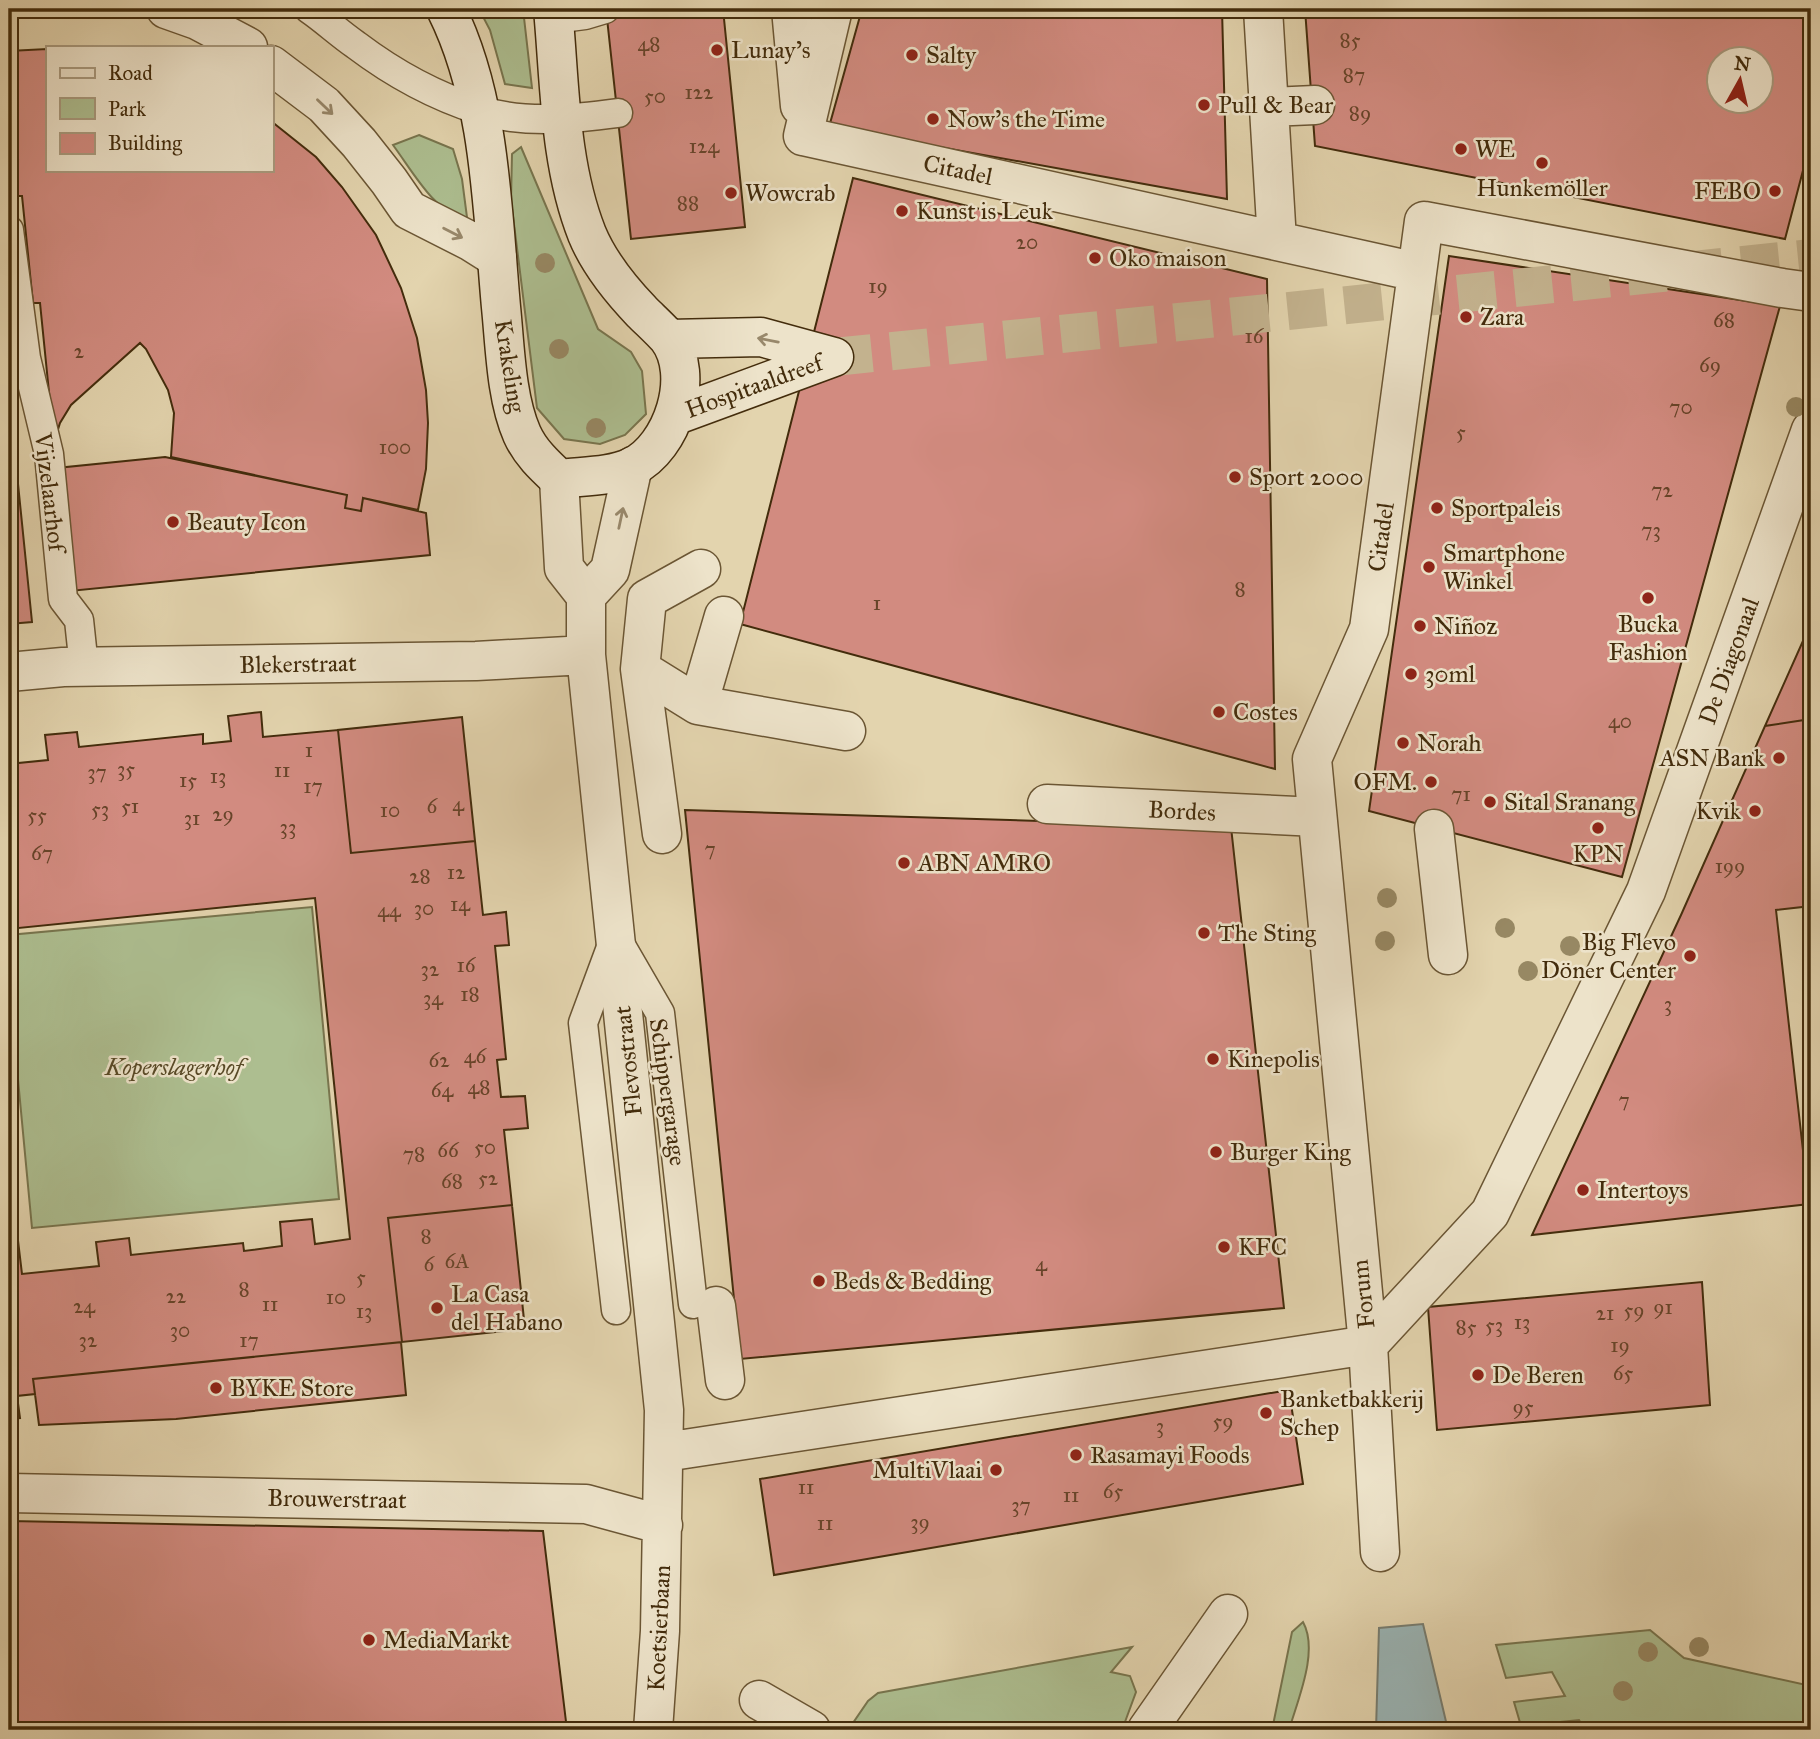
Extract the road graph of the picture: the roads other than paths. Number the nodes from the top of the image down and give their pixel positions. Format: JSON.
{"nodes":[{"id":1,"x":166,"y":9,"type":"edge"},
{"id":2,"x":309,"y":9,"type":"edge"},
{"id":3,"x":446,"y":9,"type":"edge"},
{"id":4,"x":605,"y":9,"type":"edge"},
{"id":5,"x":791,"y":9,"type":"edge"},
{"id":6,"x":834,"y":9,"type":"edge"},
{"id":7,"x":1263,"y":9,"type":"edge"},
{"id":8,"x":553,"y":14,"type":"edge"},
{"id":9,"x":246,"y":46,"type":"edge"},
{"id":10,"x":273,"y":67,"type":"edge"},
{"id":11,"x":1315,"y":105,"type":"dead end"},
{"id":12,"x":1269,"y":107,"type":"junction"},
{"id":13,"x":480,"y":110,"type":"junction"},
{"id":14,"x":618,"y":113,"type":"dead end"},
{"id":15,"x":563,"y":119,"type":"junction"},
{"id":16,"x":803,"y":136,"type":"junction"},
{"id":17,"x":9,"y":230,"type":"edge"},
{"id":18,"x":1277,"y":240,"type":"junction"},
{"id":19,"x":497,"y":258,"type":"junction"},
{"id":20,"x":1417,"y":272,"type":"junction"},
{"id":21,"x":1811,"y":292,"type":"edge"},
{"id":22,"x":668,"y":339,"type":"junction"},
{"id":23,"x":674,"y":416,"type":"junction"},
{"id":24,"x":1811,"y":430,"type":"edge"},
{"id":25,"x":633,"y":466,"type":"junction"},
{"id":26,"x":559,"y":479,"type":"junction"},
{"id":27,"x":701,"y":569,"type":"dead end"},
{"id":28,"x":586,"y":596,"type":"junction"},
{"id":29,"x":724,"y":616,"type":"dead end"},
{"id":30,"x":586,"y":655,"type":"junction"},
{"id":31,"x":84,"y":667,"type":"junction"},
{"id":32,"x":640,"y":669,"type":"junction"},
{"id":33,"x":9,"y":672,"type":"edge"},
{"id":34,"x":698,"y":705,"type":"junction"},
{"id":35,"x":846,"y":731,"type":"dead end"},
{"id":36,"x":1047,"y":804,"type":"dead end"},
{"id":37,"x":1316,"y":805,"type":"junction"},
{"id":38,"x":1434,"y":829,"type":"dead end"},
{"id":39,"x":662,"y":834,"type":"dead end"},
{"id":40,"x":1646,"y":891,"type":"joint"},
{"id":41,"x":615,"y":936,"type":"junction"},
{"id":42,"x":1448,"y":955,"type":"dead end"},
{"id":43,"x":705,"y":1305,"type":"joint"},
{"id":44,"x":615,"y":1310,"type":"dead end"},
{"id":45,"x":1368,"y":1345,"type":"junction"},
{"id":46,"x":725,"y":1380,"type":"dead end"},
{"id":47,"x":664,"y":1452,"type":"junction"},
{"id":48,"x":9,"y":1493,"type":"edge"},
{"id":49,"x":663,"y":1525,"type":"junction"},
{"id":50,"x":1380,"y":1552,"type":"dead end"},
{"id":51,"x":1228,"y":1614,"type":"dead end"},
{"id":52,"x":759,"y":1700,"type":"dead end"},
{"id":53,"x":653,"y":1730,"type":"edge"},
{"id":54,"x":811,"y":1730,"type":"edge"},
{"id":55,"x":1147,"y":1730,"type":"edge"}],
"edges":[{"from":1,"to":9,"type":"street"},
{"from":2,"to":13,"type":"lane"},
{"from":3,"to":13,"type":"street","name":"Krakeling"},
{"from":4,"to":8,"type":"lane"},
{"from":5,"to":16,"type":"street"},
{"from":6,"to":16,"type":"street"},
{"from":7,"to":12,"type":"street"},
{"from":8,"to":15,"type":"street"},
{"from":10,"to":19,"type":"street","one_way":true},
{"from":11,"to":12,"type":"street"},
{"from":12,"to":18,"type":"street"},
{"from":13,"to":15,"type":"lane"},
{"from":13,"to":19,"type":"street","name":"Krakeling"},
{"from":14,"to":15,"type":"lane"},
{"from":15,"to":22,"type":"street"},
{"from":16,"to":18,"type":"street","name":"Citadel"},
{"from":17,"to":31,"type":"lane","name":"Vijzelaarhof"},
{"from":18,"to":20,"type":"street","name":"Citadel"},
{"from":19,"to":26,"type":"street","name":"Krakeling"},
{"from":20,"to":21,"type":"street","name":"Citadel"},
{"from":20,"to":37,"type":"street","name":"Citadel"},
{"from":22,"to":23,"type":"street"},
{"from":23,"to":22,"type":"street","name":"Hospitaaldreef","one_way":true},
{"from":23,"to":25,"type":"street"},
{"from":24,"to":40,"type":"street","name":"De Diagonaal"},
{"from":25,"to":26,"type":"street"},
{"from":28,"to":25,"type":"street","one_way":true},
{"from":26,"to":28,"type":"street"},
{"from":27,"to":32,"type":"street"},
{"from":28,"to":30,"type":"street","name":"Flevostraat"},
{"from":29,"to":34,"type":"street"},
{"from":30,"to":31,"type":"street","name":"Blekerstraat"},
{"from":30,"to":41,"type":"street","name":"Flevostraat"},
{"from":31,"to":33,"type":"street","name":"Blekerstraat"},
{"from":32,"to":34,"type":"street"},
{"from":32,"to":39,"type":"street"},
{"from":34,"to":35,"type":"street"},
{"from":36,"to":37,"type":"street","name":"Bordes"},
{"from":37,"to":45,"type":"street","name":"Forum"},
{"from":38,"to":42,"type":"street"},
{"from":40,"to":45,"type":"street","name":"Forum"},
{"from":41,"to":43,"type":"lane","name":"Schippergarage"},
{"from":41,"to":44,"type":"lane"},
{"from":41,"to":47,"type":"street","name":"Flevostraat"},
{"from":43,"to":46,"type":"street"},
{"from":45,"to":47,"type":"street"},
{"from":45,"to":50,"type":"street"},
{"from":47,"to":49,"type":"street","name":"Flevostraat"},
{"from":48,"to":49,"type":"street","name":"Brouwerstraat"},
{"from":49,"to":53,"type":"street","name":"Koetsierbaan"},
{"from":51,"to":55,"type":"street"},
{"from":52,"to":54,"type":"street"}]}
